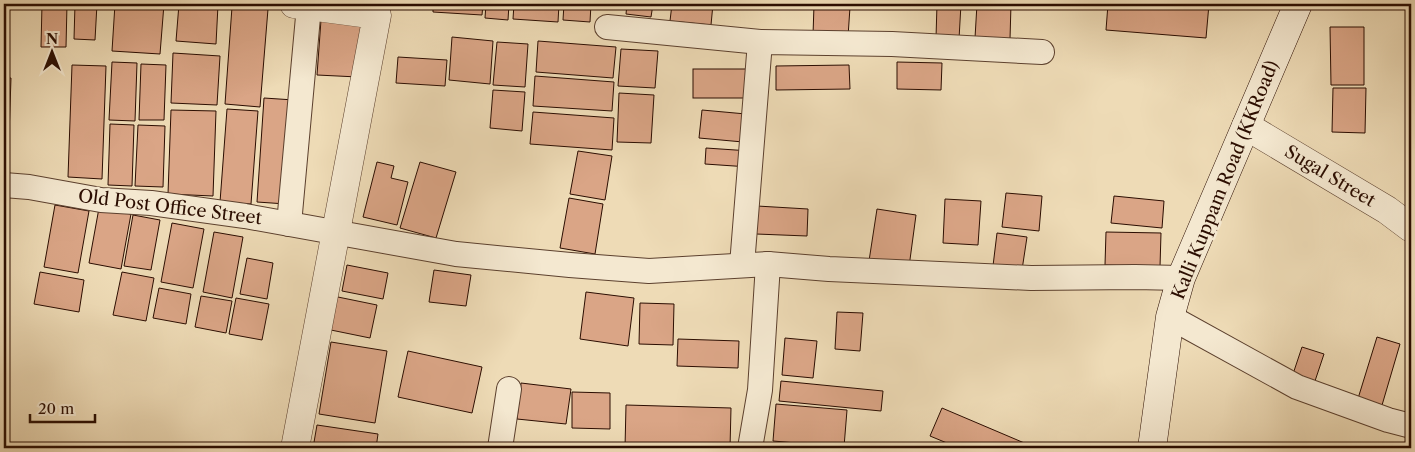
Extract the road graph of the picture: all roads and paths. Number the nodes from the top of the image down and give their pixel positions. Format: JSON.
{"nodes":[{"id":1,"x":1298,"y":4,"type":"edge"},
{"id":2,"x":301,"y":5,"type":"edge"},
{"id":3,"x":607,"y":26,"type":"dead end"},
{"id":4,"x":760,"y":42,"type":"junction"},
{"id":5,"x":1042,"y":52,"type":"dead end"},
{"id":6,"x":1246,"y":126,"type":"junction"},
{"id":7,"x":4,"y":185,"type":"edge"},
{"id":8,"x":289,"y":224,"type":"junction"},
{"id":9,"x":1411,"y":228,"type":"edge"},
{"id":10,"x":335,"y":232,"type":"junction"},
{"id":11,"x":742,"y":264,"type":"junction"},
{"id":12,"x":768,"y":264,"type":"junction"},
{"id":13,"x":1181,"y":278,"type":"junction"},
{"id":14,"x":1170,"y":317,"type":"junction"},
{"id":15,"x":509,"y":388,"type":"dead end"},
{"id":16,"x":1411,"y":426,"type":"edge"},
{"id":17,"x":296,"y":448,"type":"edge"},
{"id":18,"x":500,"y":448,"type":"edge"},
{"id":19,"x":750,"y":448,"type":"edge"},
{"id":20,"x":1152,"y":448,"type":"edge"}],
"edges":[{"from":1,"to":6,"type":"street","name":"Kalli Kuppam Road (KKRoad)"},
{"from":2,"to":8,"type":"street"},
{"from":2,"to":10,"type":"street"},
{"from":3,"to":4,"type":"street"},
{"from":4,"to":5,"type":"street"},
{"from":4,"to":11,"type":"street"},
{"from":6,"to":9,"type":"street","name":"Sugal Street"},
{"from":6,"to":13,"type":"street","name":"Kalli Kuppam Road (KKRoad)"},
{"from":7,"to":8,"type":"street","name":"Old Post Office Street"},
{"from":8,"to":10,"type":"street","name":"Old Post Office Street"},
{"from":10,"to":11,"type":"street","name":"Old Post Office Street"},
{"from":10,"to":17,"type":"street"},
{"from":11,"to":12,"type":"street","name":"Old Post Office Street"},
{"from":12,"to":13,"type":"street","name":"Old Post Office Street"},
{"from":12,"to":19,"type":"street"},
{"from":13,"to":14,"type":"street","name":"Kalli Kuppam Road (KKRoad)"},
{"from":14,"to":16,"type":"street"},
{"from":14,"to":20,"type":"street","name":"Kalli Kuppam Road (KKRoad)"},
{"from":15,"to":18,"type":"street"}]}
